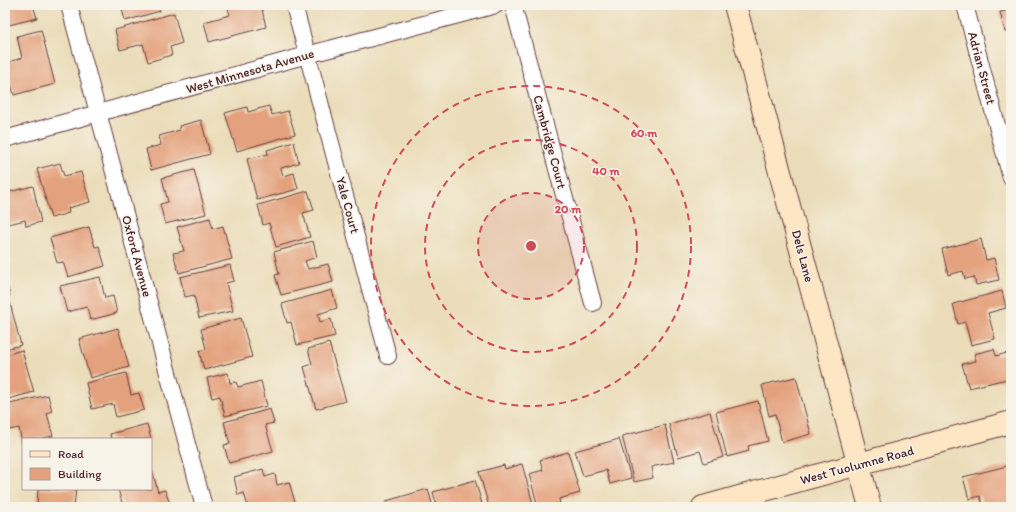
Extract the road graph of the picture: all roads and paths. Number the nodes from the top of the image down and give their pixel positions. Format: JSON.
{"nodes":[{"id":1,"x":69,"y":5,"type":"edge"},
{"id":2,"x":294,"y":5,"type":"edge"},
{"id":3,"x":496,"y":5,"type":"edge"},
{"id":4,"x":513,"y":5,"type":"edge"},
{"id":5,"x":735,"y":5,"type":"edge"},
{"id":6,"x":965,"y":5,"type":"edge"},
{"id":7,"x":307,"y":55,"type":"junction"},
{"id":8,"x":99,"y":113,"type":"junction"},
{"id":9,"x":5,"y":139,"type":"edge"},
{"id":10,"x":1011,"y":178,"type":"edge"},
{"id":11,"x":593,"y":303,"type":"dead end"},
{"id":12,"x":388,"y":356,"type":"dead end"},
{"id":13,"x":1011,"y":422,"type":"edge"},
{"id":14,"x":859,"y":464,"type":"junction"},
{"id":15,"x":204,"y":507,"type":"edge"},
{"id":16,"x":703,"y":507,"type":"edge"},
{"id":17,"x":870,"y":507,"type":"edge"}],
"edges":[{"from":1,"to":8,"type":"street","name":"Oxford Avenue"},
{"from":2,"to":7,"type":"street","name":"Yale Court"},
{"from":3,"to":7,"type":"street","name":"West Minnesota Avenue"},
{"from":4,"to":11,"type":"street","name":"Cambridge Court"},
{"from":5,"to":14,"type":"street","name":"Dels Lane"},
{"from":6,"to":10,"type":"street","name":"Adrian Street"},
{"from":7,"to":8,"type":"street","name":"West Minnesota Avenue"},
{"from":7,"to":12,"type":"street","name":"Yale Court"},
{"from":8,"to":9,"type":"street","name":"West Minnesota Avenue"},
{"from":8,"to":15,"type":"street","name":"Oxford Avenue"},
{"from":13,"to":14,"type":"street","name":"West Tuolumne Road"},
{"from":14,"to":16,"type":"street","name":"West Tuolumne Road"},
{"from":14,"to":17,"type":"street","name":"Dels Lane"}]}
